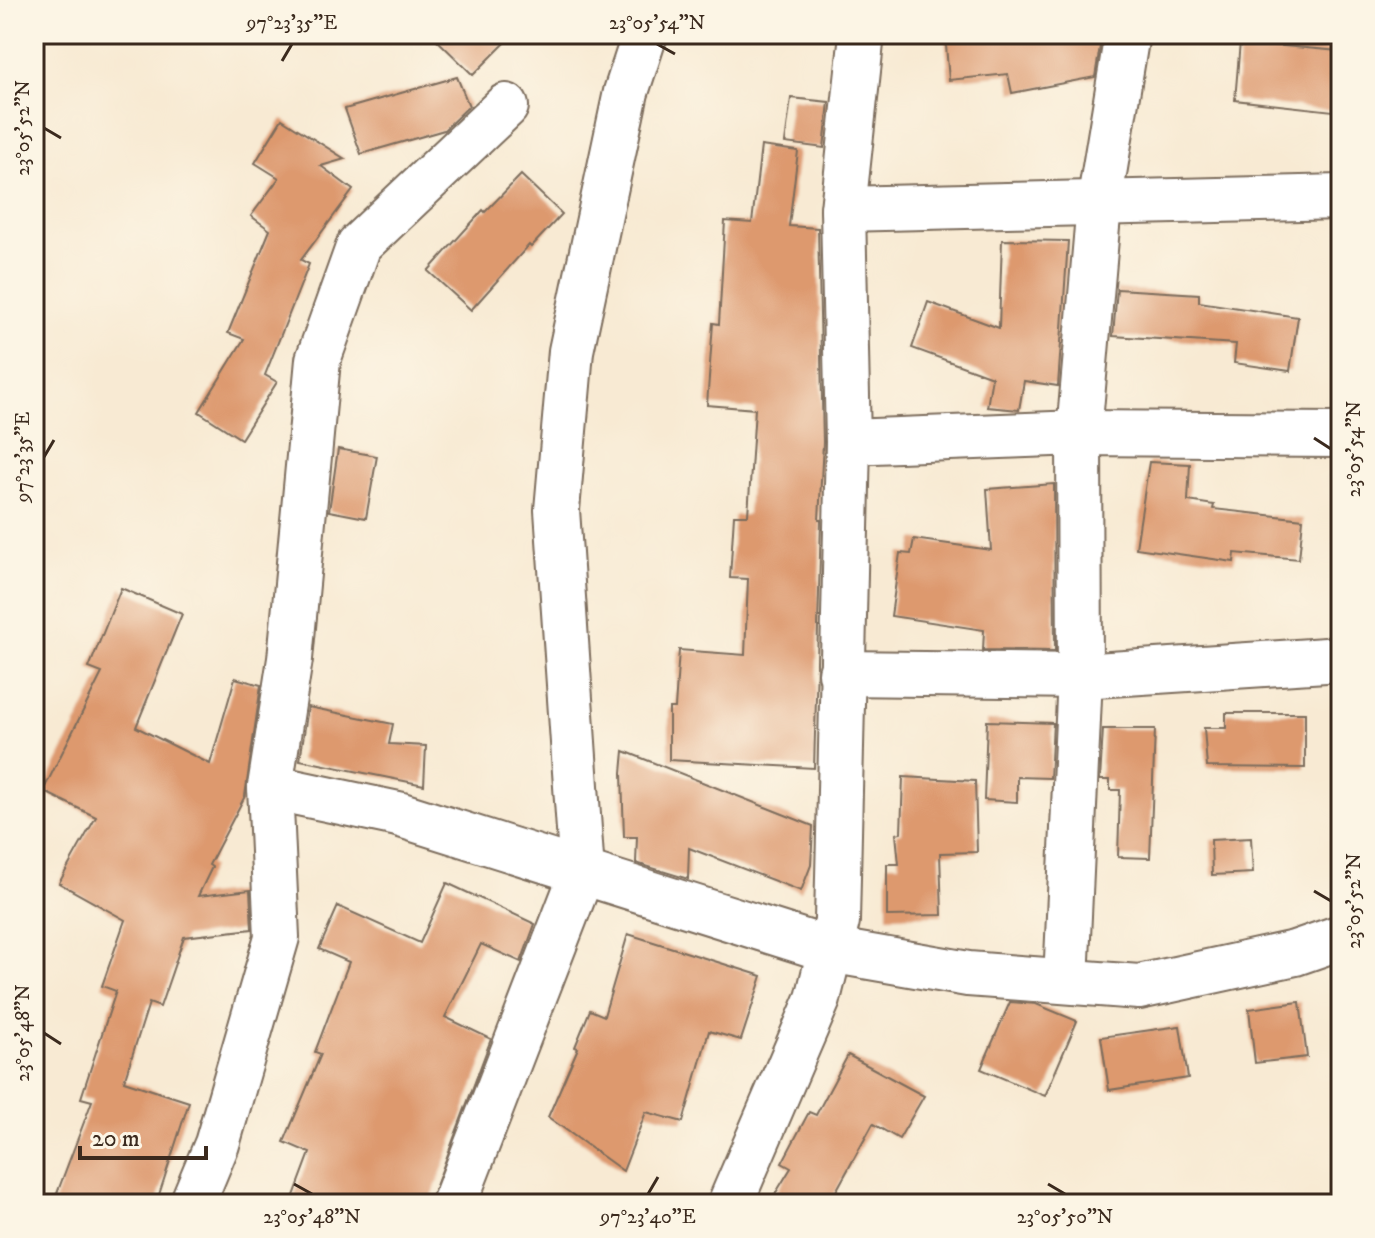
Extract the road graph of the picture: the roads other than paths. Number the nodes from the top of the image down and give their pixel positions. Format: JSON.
{"nodes":[{"id":1,"x":645,"y":34,"type":"edge"},
{"id":2,"x":862,"y":34,"type":"edge"},
{"id":3,"x":1127,"y":34,"type":"edge"},
{"id":4,"x":506,"y":106,"type":"dead end"},
{"id":5,"x":1341,"y":197,"type":"edge"},
{"id":6,"x":1099,"y":204,"type":"junction"},
{"id":7,"x":843,"y":209,"type":"junction"},
{"id":8,"x":1079,"y":433,"type":"junction"},
{"id":9,"x":1341,"y":435,"type":"edge"},
{"id":10,"x":848,"y":442,"type":"junction"},
{"id":11,"x":1341,"y":659,"type":"edge"},
{"id":12,"x":841,"y":673,"type":"junction"},
{"id":13,"x":1080,"y":676,"type":"junction"},
{"id":14,"x":270,"y":787,"type":"junction"},
{"id":15,"x":582,"y":873,"type":"junction"},
{"id":16,"x":1341,"y":937,"type":"edge"},
{"id":17,"x":830,"y":950,"type":"junction"},
{"id":18,"x":1066,"y":981,"type":"junction"},
{"id":19,"x":192,"y":1204,"type":"edge"},
{"id":20,"x":454,"y":1204,"type":"edge"},
{"id":21,"x":730,"y":1204,"type":"edge"}],
"edges":[{"from":1,"to":15,"type":"street"},
{"from":2,"to":7,"type":"street"},
{"from":3,"to":6,"type":"street"},
{"from":4,"to":14,"type":"street"},
{"from":5,"to":6,"type":"street"},
{"from":6,"to":7,"type":"street"},
{"from":6,"to":8,"type":"street"},
{"from":7,"to":10,"type":"street"},
{"from":8,"to":9,"type":"street"},
{"from":8,"to":10,"type":"street"},
{"from":8,"to":13,"type":"street"},
{"from":10,"to":12,"type":"street"},
{"from":11,"to":13,"type":"street"},
{"from":12,"to":13,"type":"street"},
{"from":12,"to":17,"type":"street"},
{"from":13,"to":18,"type":"street"},
{"from":14,"to":15,"type":"street"},
{"from":14,"to":19,"type":"street"},
{"from":15,"to":17,"type":"street"},
{"from":15,"to":20,"type":"street"},
{"from":16,"to":18,"type":"street"},
{"from":17,"to":18,"type":"street"},
{"from":17,"to":21,"type":"street"}]}
